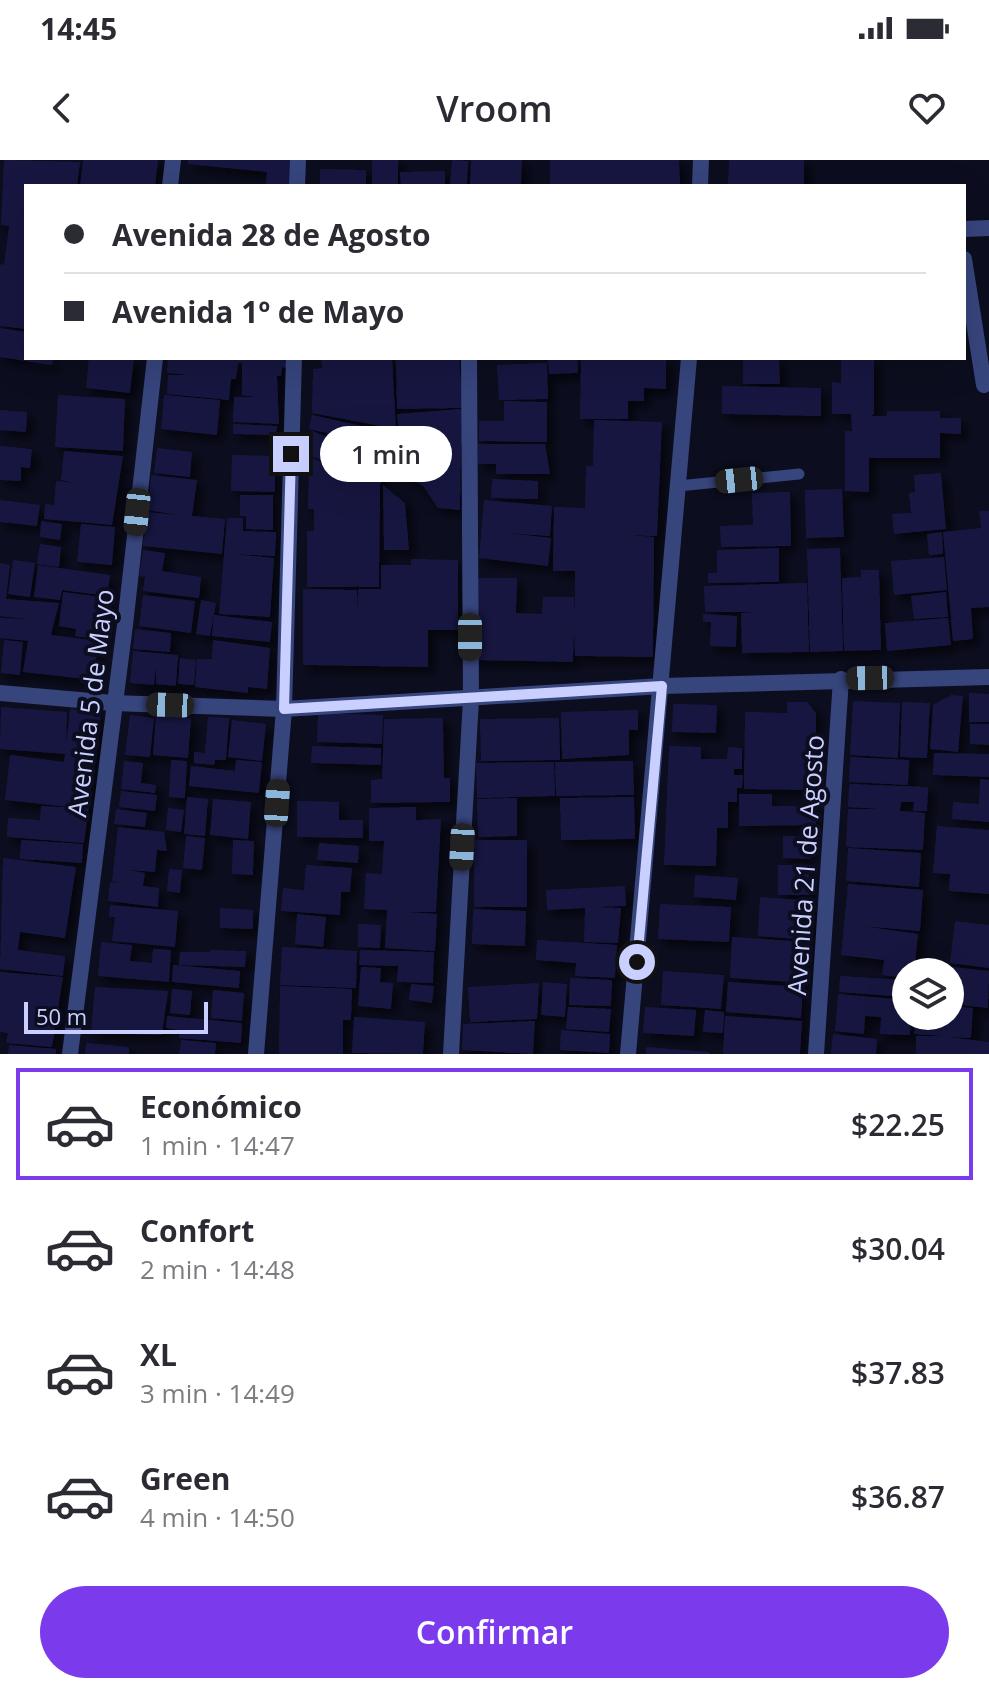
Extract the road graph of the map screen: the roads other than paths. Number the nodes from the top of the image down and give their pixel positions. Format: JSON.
{"nodes":[{"id":1,"x":173,"y":160,"type":"edge"},
{"id":2,"x":298,"y":160,"type":"edge"},
{"id":3,"x":701,"y":160,"type":"edge"},
{"id":4,"x":170,"y":184,"type":"edge"},
{"id":5,"x":297,"y":184,"type":"edge"},
{"id":6,"x":700,"y":184,"type":"edge"},
{"id":7,"x":989,"y":228,"type":"edge"},
{"id":8,"x":966,"y":229,"type":"edge"},
{"id":9,"x":966,"y":272,"type":"edge"},
{"id":10,"x":155,"y":360,"type":"edge"},
{"id":11,"x":294,"y":360,"type":"edge"},
{"id":12,"x":469,"y":360,"type":"edge"},
{"id":13,"x":689,"y":360,"type":"edge"},
{"id":14,"x":984,"y":385,"type":"dead end"},
{"id":15,"x":799,"y":474,"type":"dead end"},
{"id":16,"x":678,"y":486,"type":"junction"},
{"id":17,"x":989,"y":677,"type":"edge"},
{"id":18,"x":841,"y":679,"type":"junction"},
{"id":19,"x":662,"y":686,"type":"junction"},
{"id":20,"x":0,"y":693,"type":"edge"},
{"id":21,"x":471,"y":699,"type":"junction"},
{"id":22,"x":113,"y":703,"type":"junction"},
{"id":23,"x":284,"y":709,"type":"junction"},
{"id":24,"x":70,"y":1054,"type":"edge"},
{"id":25,"x":256,"y":1054,"type":"edge"},
{"id":26,"x":451,"y":1054,"type":"edge"},
{"id":27,"x":628,"y":1054,"type":"edge"},
{"id":28,"x":816,"y":1054,"type":"edge"}],
"edges":[{"from":1,"to":4,"type":"street"},
{"from":2,"to":5,"type":"street"},
{"from":3,"to":6,"type":"street"},
{"from":7,"to":8,"type":"street"},
{"from":9,"to":14,"type":"street"},
{"from":10,"to":22,"type":"street","name":"Avenida 5 de Mayo"},
{"from":11,"to":23,"type":"street"},
{"from":12,"to":21,"type":"street"},
{"from":13,"to":16,"type":"street"},
{"from":15,"to":16,"type":"lane"},
{"from":16,"to":19,"type":"street"},
{"from":17,"to":18,"type":"street"},
{"from":18,"to":19,"type":"street"},
{"from":18,"to":28,"type":"street","name":"Avenida 21 de Agosto"},
{"from":19,"to":21,"type":"street"},
{"from":19,"to":27,"type":"street"},
{"from":20,"to":22,"type":"street"},
{"from":21,"to":23,"type":"street"},
{"from":21,"to":26,"type":"street"},
{"from":22,"to":23,"type":"street"},
{"from":22,"to":24,"type":"street","name":"Avenida 5 de Mayo"},
{"from":23,"to":25,"type":"street"}]}
